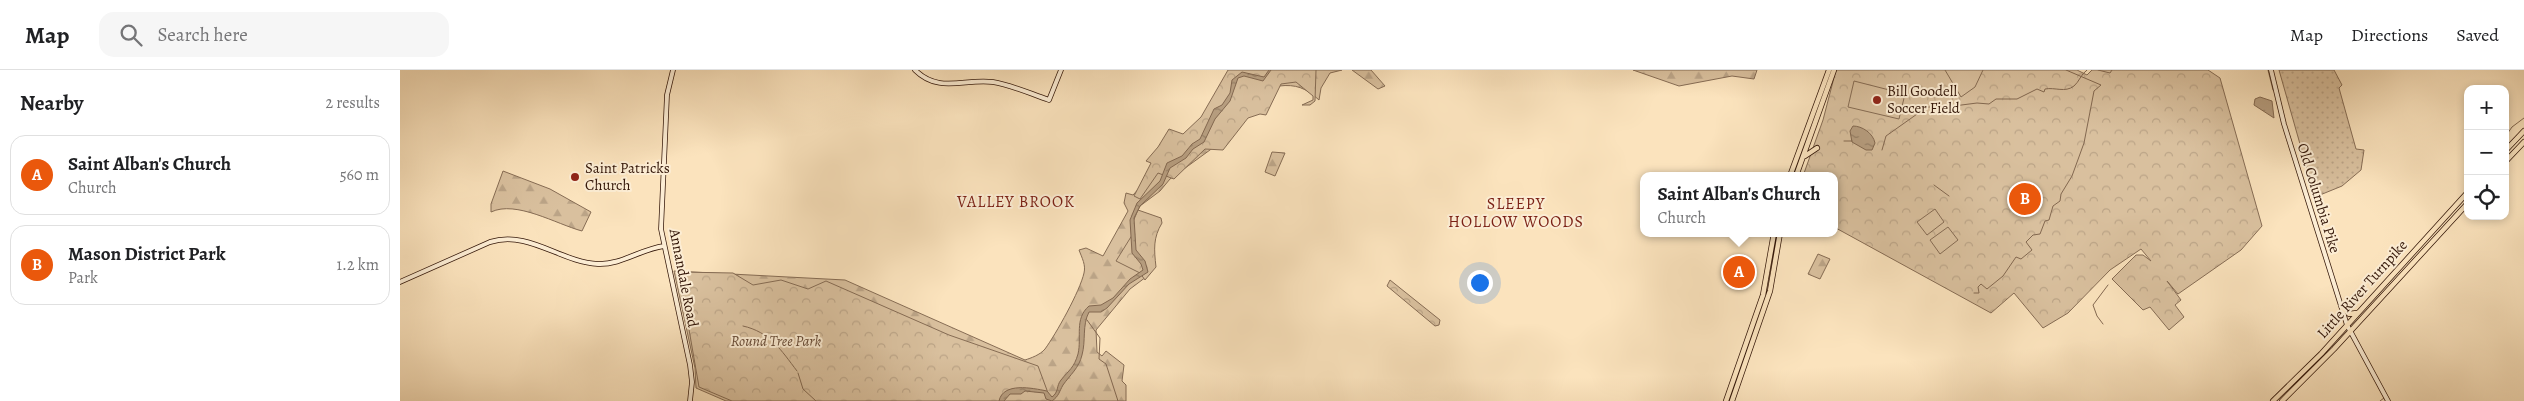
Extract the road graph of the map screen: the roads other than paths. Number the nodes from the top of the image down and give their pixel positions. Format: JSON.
{"nodes":[{"id":1,"x":672,"y":70,"type":"edge"},
{"id":2,"x":915,"y":70,"type":"edge"},
{"id":3,"x":1061,"y":70,"type":"edge"},
{"id":4,"x":1828,"y":70,"type":"edge"},
{"id":5,"x":1834,"y":70,"type":"edge"},
{"id":6,"x":2271,"y":70,"type":"edge"},
{"id":7,"x":2524,"y":131,"type":"edge"},
{"id":8,"x":2524,"y":142,"type":"edge"},
{"id":9,"x":2509,"y":147,"type":"edge"},
{"id":10,"x":1817,"y":148,"type":"dead end"},
{"id":11,"x":2509,"y":158,"type":"edge"},
{"id":12,"x":1802,"y":160,"type":"junction"},
{"id":13,"x":1791,"y":172,"type":"edge"},
{"id":14,"x":1798,"y":172,"type":"edge"},
{"id":15,"x":2464,"y":196,"type":"edge"},
{"id":16,"x":2464,"y":207,"type":"edge"},
{"id":17,"x":1773,"y":237,"type":"edge"},
{"id":18,"x":1779,"y":237,"type":"edge"},
{"id":19,"x":664,"y":246,"type":"junction"},
{"id":20,"x":400,"y":282,"type":"edge"},
{"id":21,"x":2342,"y":307,"type":"junction"},
{"id":22,"x":2358,"y":312,"type":"junction"},
{"id":23,"x":2347,"y":324,"type":"junction"},
{"id":24,"x":2350,"y":331,"type":"junction"},
{"id":25,"x":690,"y":401,"type":"edge"},
{"id":26,"x":1726,"y":401,"type":"edge"},
{"id":27,"x":1732,"y":401,"type":"edge"},
{"id":28,"x":2273,"y":401,"type":"edge"},
{"id":29,"x":2282,"y":401,"type":"edge"},
{"id":30,"x":2388,"y":401,"type":"edge"}],
"edges":[{"from":1,"to":19,"type":"street","name":"Annandale Road"},
{"from":2,"to":3,"type":"street"},
{"from":4,"to":13,"type":"main road"},
{"from":5,"to":12,"type":"main road"},
{"from":6,"to":21,"type":"street","name":"Old Columbia Pike"},
{"from":7,"to":9,"type":"main road"},
{"from":8,"to":11,"type":"main road"},
{"from":10,"to":12,"type":"main road"},
{"from":12,"to":14,"type":"main road"},
{"from":15,"to":22,"type":"main road","name":"Little River Turnpike"},
{"from":16,"to":24,"type":"main road","name":"Little River Turnpike"},
{"from":17,"to":26,"type":"main road"},
{"from":18,"to":27,"type":"main road"},
{"from":19,"to":20,"type":"street"},
{"from":19,"to":25,"type":"street","name":"Annandale Road"},
{"from":21,"to":22,"type":"main road"},
{"from":21,"to":23,"type":"street","name":"Old Columbia Pike"},
{"from":22,"to":23,"type":"main road","name":"Little River Turnpike"},
{"from":23,"to":24,"type":"street","name":"Old Columbia Pike"},
{"from":23,"to":28,"type":"main road","name":"Little River Turnpike"},
{"from":24,"to":29,"type":"main road","name":"Little River Turnpike"},
{"from":24,"to":30,"type":"street","name":"Old Columbia Pike"}]}
